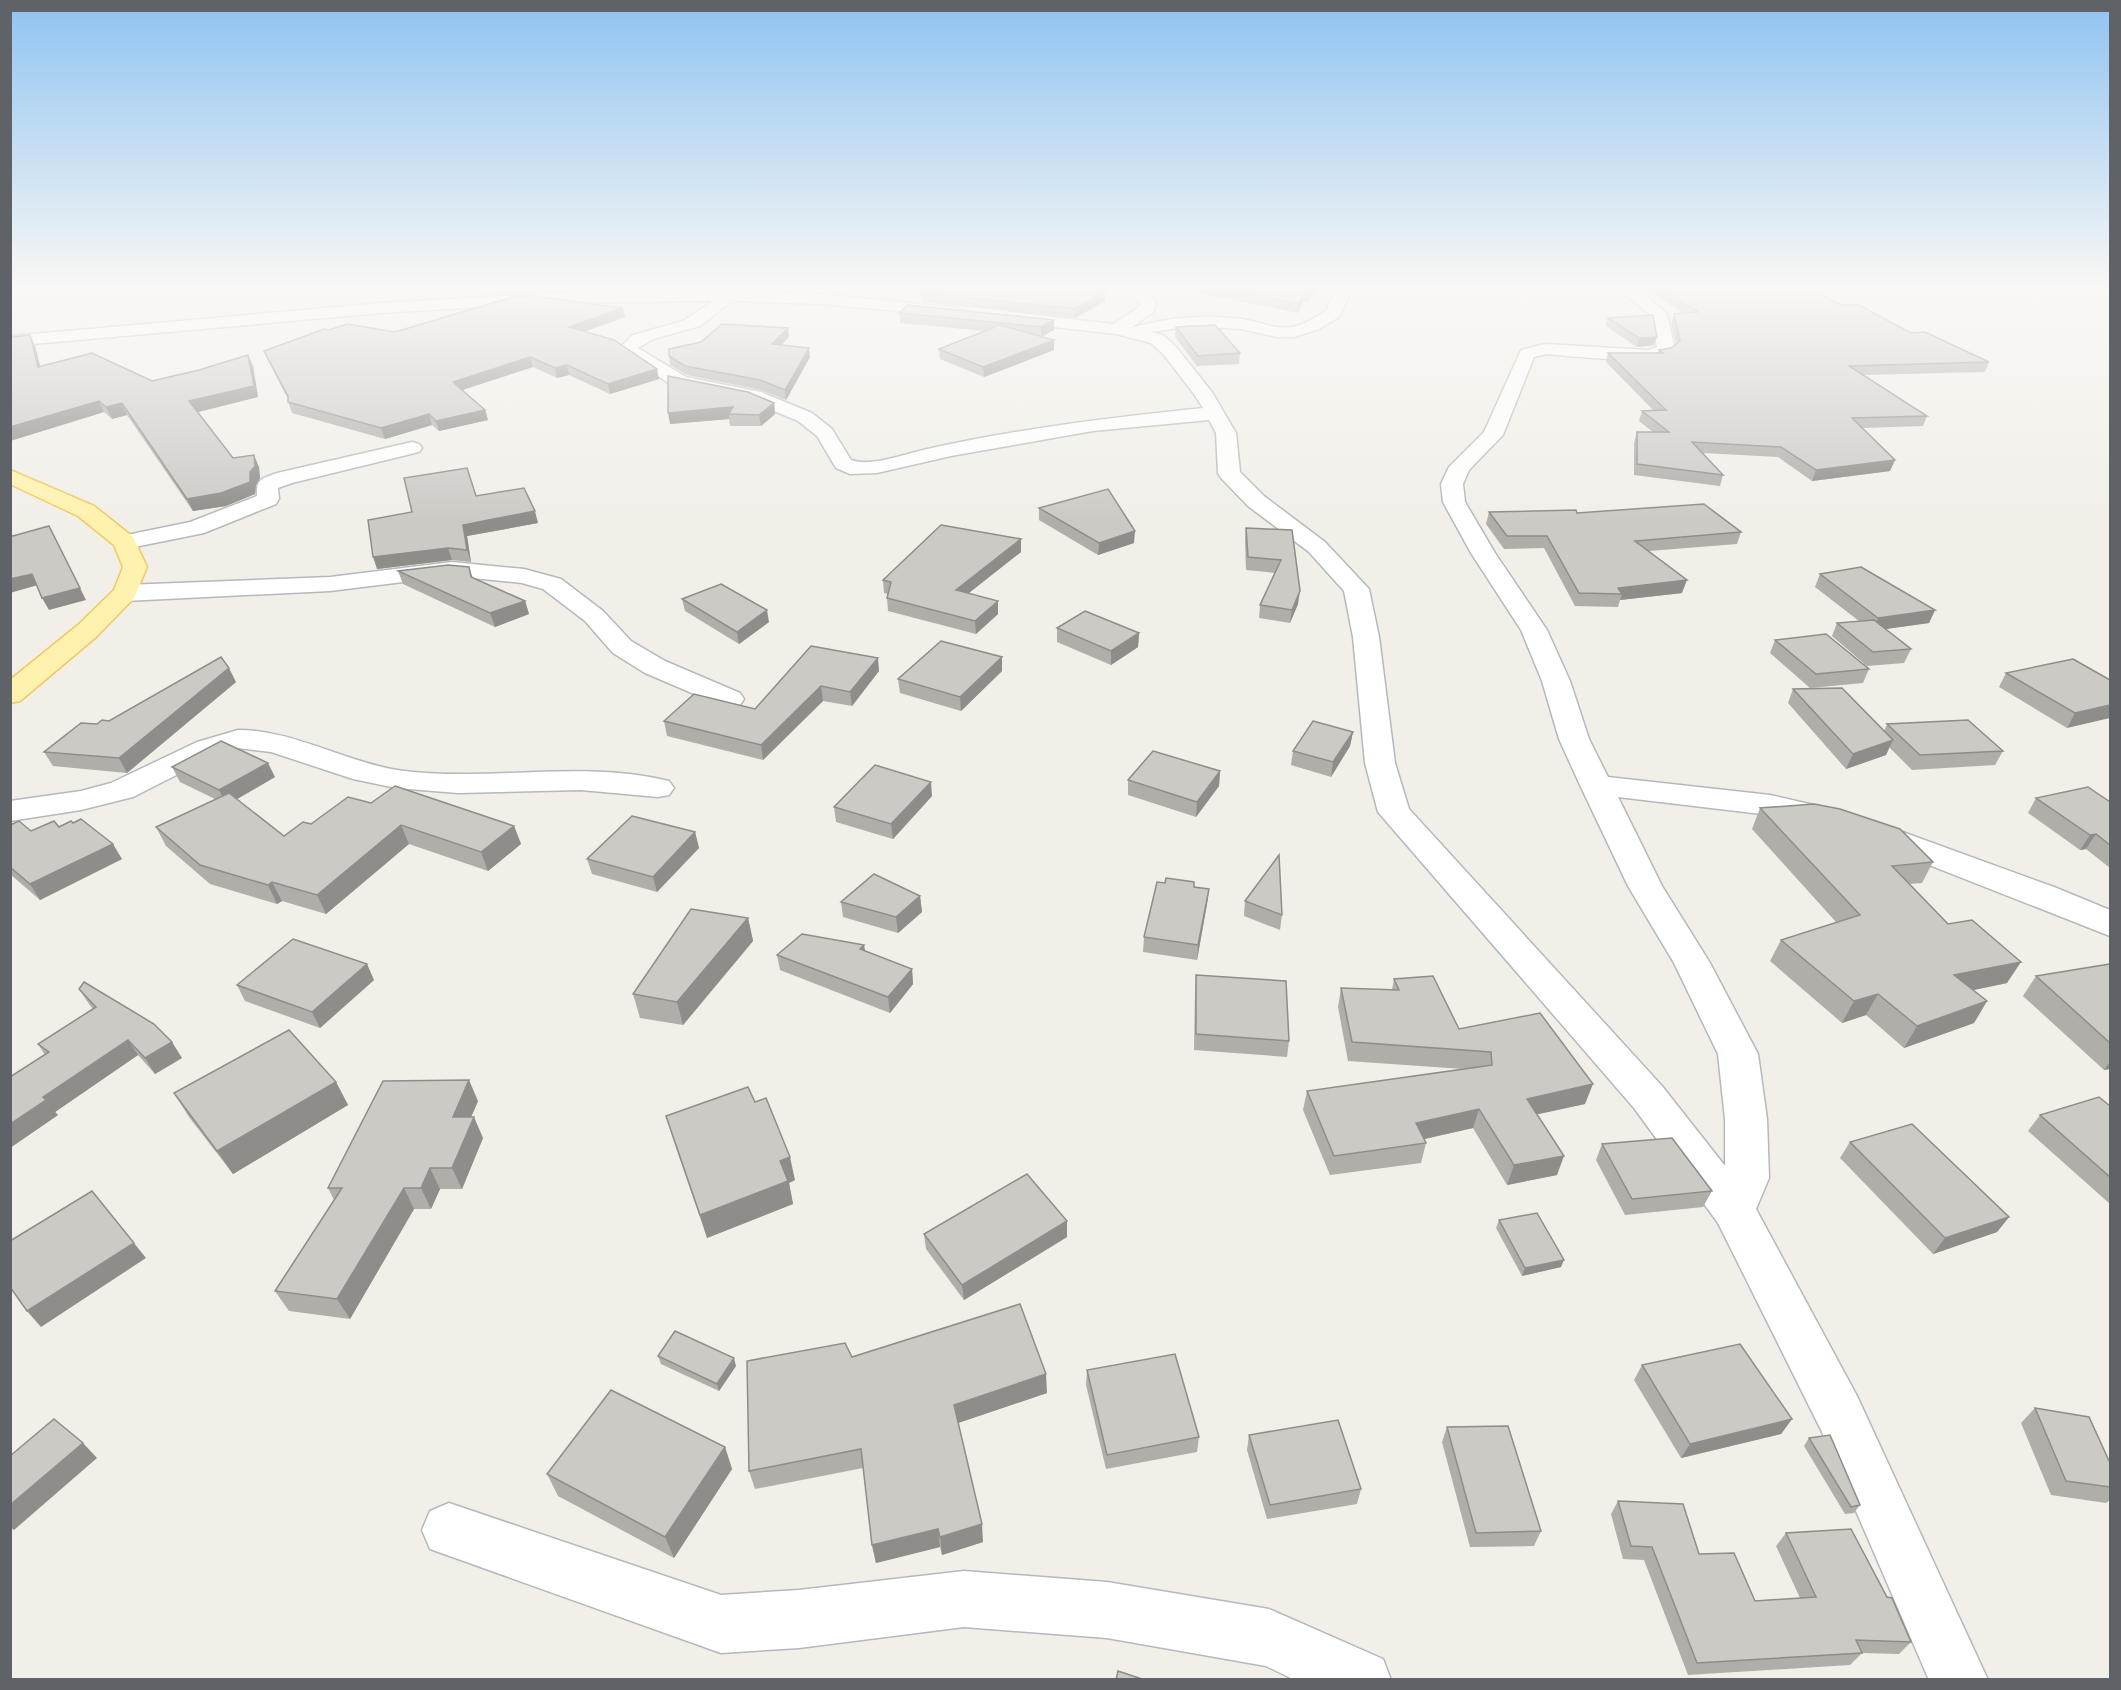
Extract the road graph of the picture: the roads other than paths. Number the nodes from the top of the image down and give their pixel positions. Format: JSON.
{"nodes":[{"id":1,"x":649,"y":363,"type":"edge"},
{"id":2,"x":1180,"y":363,"type":"edge"},
{"id":3,"x":1523,"y":363,"type":"edge"},
{"id":4,"x":1216,"y":413,"type":"junction"},
{"id":5,"x":412,"y":448,"type":"dead end"},
{"id":6,"x":10,"y":476,"type":"edge"},
{"id":7,"x":125,"y":542,"type":"junction"},
{"id":8,"x":125,"y":593,"type":"junction"},
{"id":9,"x":10,"y":695,"type":"edge"},
{"id":10,"x":730,"y":699,"type":"dead end"},
{"id":11,"x":1596,"y":785,"type":"junction"},
{"id":12,"x":658,"y":788,"type":"dead end"},
{"id":13,"x":10,"y":811,"type":"edge"},
{"id":14,"x":2110,"y":924,"type":"edge"},
{"id":15,"x":1734,"y":1210,"type":"junction"},
{"id":16,"x":449,"y":1530,"type":"dead end"},
{"id":17,"x":1362,"y":1680,"type":"edge"},
{"id":18,"x":1959,"y":1680,"type":"edge"}],
"edges":[{"from":1,"to":4,"type":"street"},
{"from":2,"to":4,"type":"street"},
{"from":3,"to":11,"type":"street"},
{"from":4,"to":15,"type":"street"},
{"from":5,"to":7,"type":"street"},
{"from":6,"to":7,"type":"main road"},
{"from":7,"to":8,"type":"main road"},
{"from":8,"to":9,"type":"main road"},
{"from":8,"to":10,"type":"street"},
{"from":11,"to":14,"type":"street"},
{"from":11,"to":15,"type":"street"},
{"from":12,"to":13,"type":"street"},
{"from":15,"to":18,"type":"street"},
{"from":16,"to":17,"type":"street"}]}
